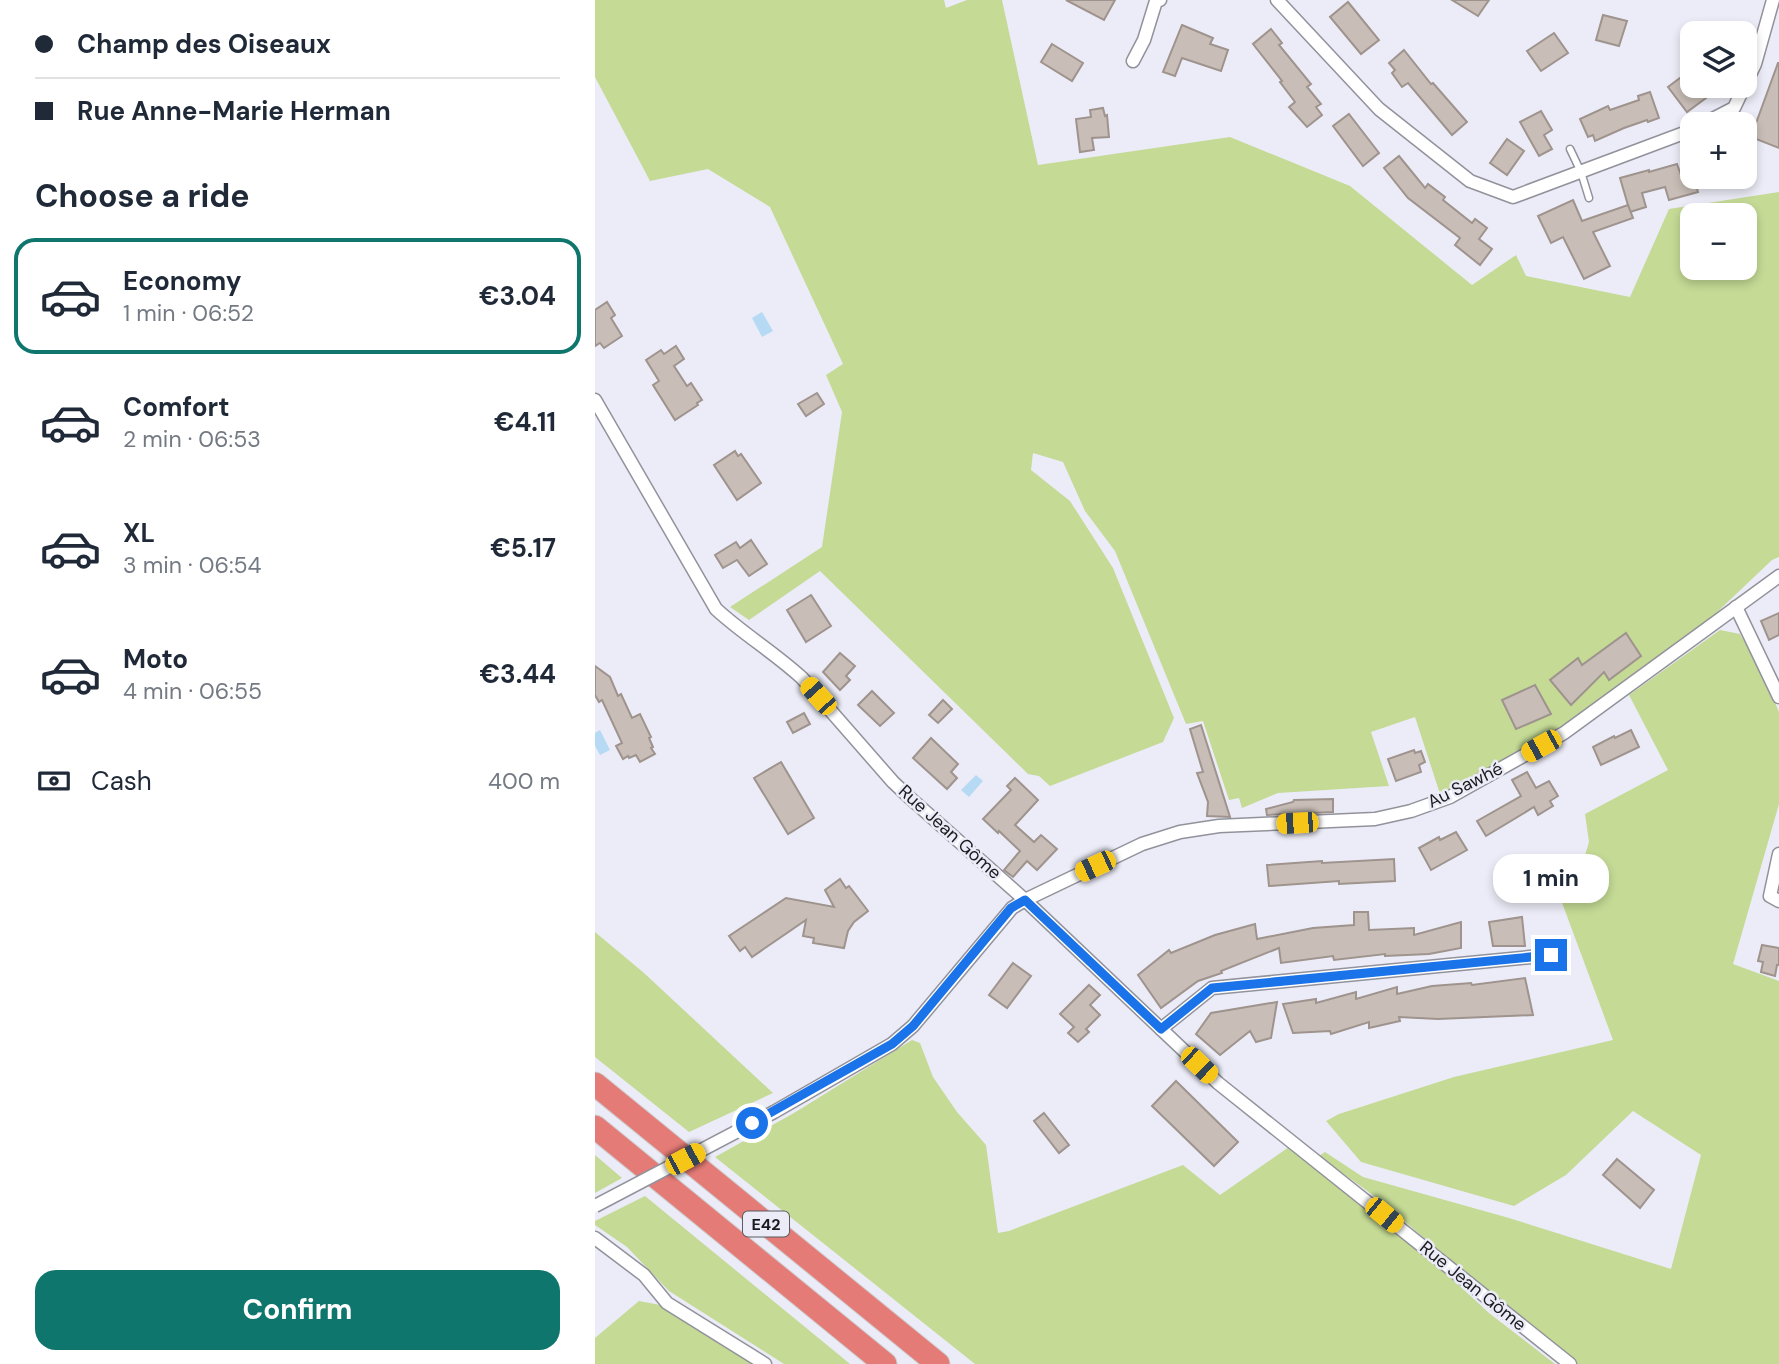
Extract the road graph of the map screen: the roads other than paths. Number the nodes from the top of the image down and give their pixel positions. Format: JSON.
{"nodes":[{"id":1,"x":1157,"y":0,"type":"edge"},
{"id":2,"x":1277,"y":0,"type":"edge"},
{"id":3,"x":1773,"y":0,"type":"edge"},
{"id":4,"x":1133,"y":61,"type":"dead end"},
{"id":5,"x":1726,"y":112,"type":"edge"},
{"id":6,"x":1680,"y":135,"type":"edge"},
{"id":7,"x":1570,"y":149,"type":"dead end"},
{"id":8,"x":1581,"y":172,"type":"junction"},
{"id":9,"x":1589,"y":198,"type":"dead end"},
{"id":10,"x":595,"y":400,"type":"edge"},
{"id":11,"x":1779,"y":576,"type":"edge"},
{"id":12,"x":1736,"y":607,"type":"junction"},
{"id":13,"x":1779,"y":696,"type":"edge"},
{"id":14,"x":1779,"y":854,"type":"edge"},
{"id":15,"x":1025,"y":900,"type":"junction"},
{"id":16,"x":1779,"y":901,"type":"edge"},
{"id":17,"x":1551,"y":955,"type":"dead end"},
{"id":18,"x":1161,"y":1029,"type":"junction"},
{"id":19,"x":595,"y":1084,"type":"edge"},
{"id":20,"x":595,"y":1127,"type":"edge"},
{"id":21,"x":595,"y":1206,"type":"edge"},
{"id":22,"x":595,"y":1238,"type":"edge"},
{"id":23,"x":765,"y":1364,"type":"edge"},
{"id":24,"x":885,"y":1364,"type":"edge"},
{"id":25,"x":938,"y":1364,"type":"edge"},
{"id":26,"x":1570,"y":1364,"type":"edge"}],
"edges":[{"from":1,"to":4,"type":"street"},
{"from":2,"to":8,"type":"street"},
{"from":3,"to":5,"type":"street"},
{"from":6,"to":8,"type":"street"},
{"from":7,"to":8,"type":"lane"},
{"from":8,"to":9,"type":"lane"},
{"from":10,"to":15,"type":"street","name":"Rue Jean Gôme"},
{"from":11,"to":12,"type":"street","name":"Au Sawhé"},
{"from":12,"to":13,"type":"street"},
{"from":12,"to":15,"type":"street","name":"Au Sawhé"},
{"from":14,"to":16,"type":"street"},
{"from":15,"to":18,"type":"street","name":"Rue Jean Gôme"},
{"from":15,"to":21,"type":"street","name":"Au Sawhé","bridge":true},
{"from":17,"to":18,"type":"street"},
{"from":18,"to":26,"type":"street","name":"Rue Jean Gôme"},
{"from":19,"to":25,"type":"highway","number":"E42"},
{"from":20,"to":24,"type":"highway","number":"E42"},
{"from":22,"to":23,"type":"street"}]}
